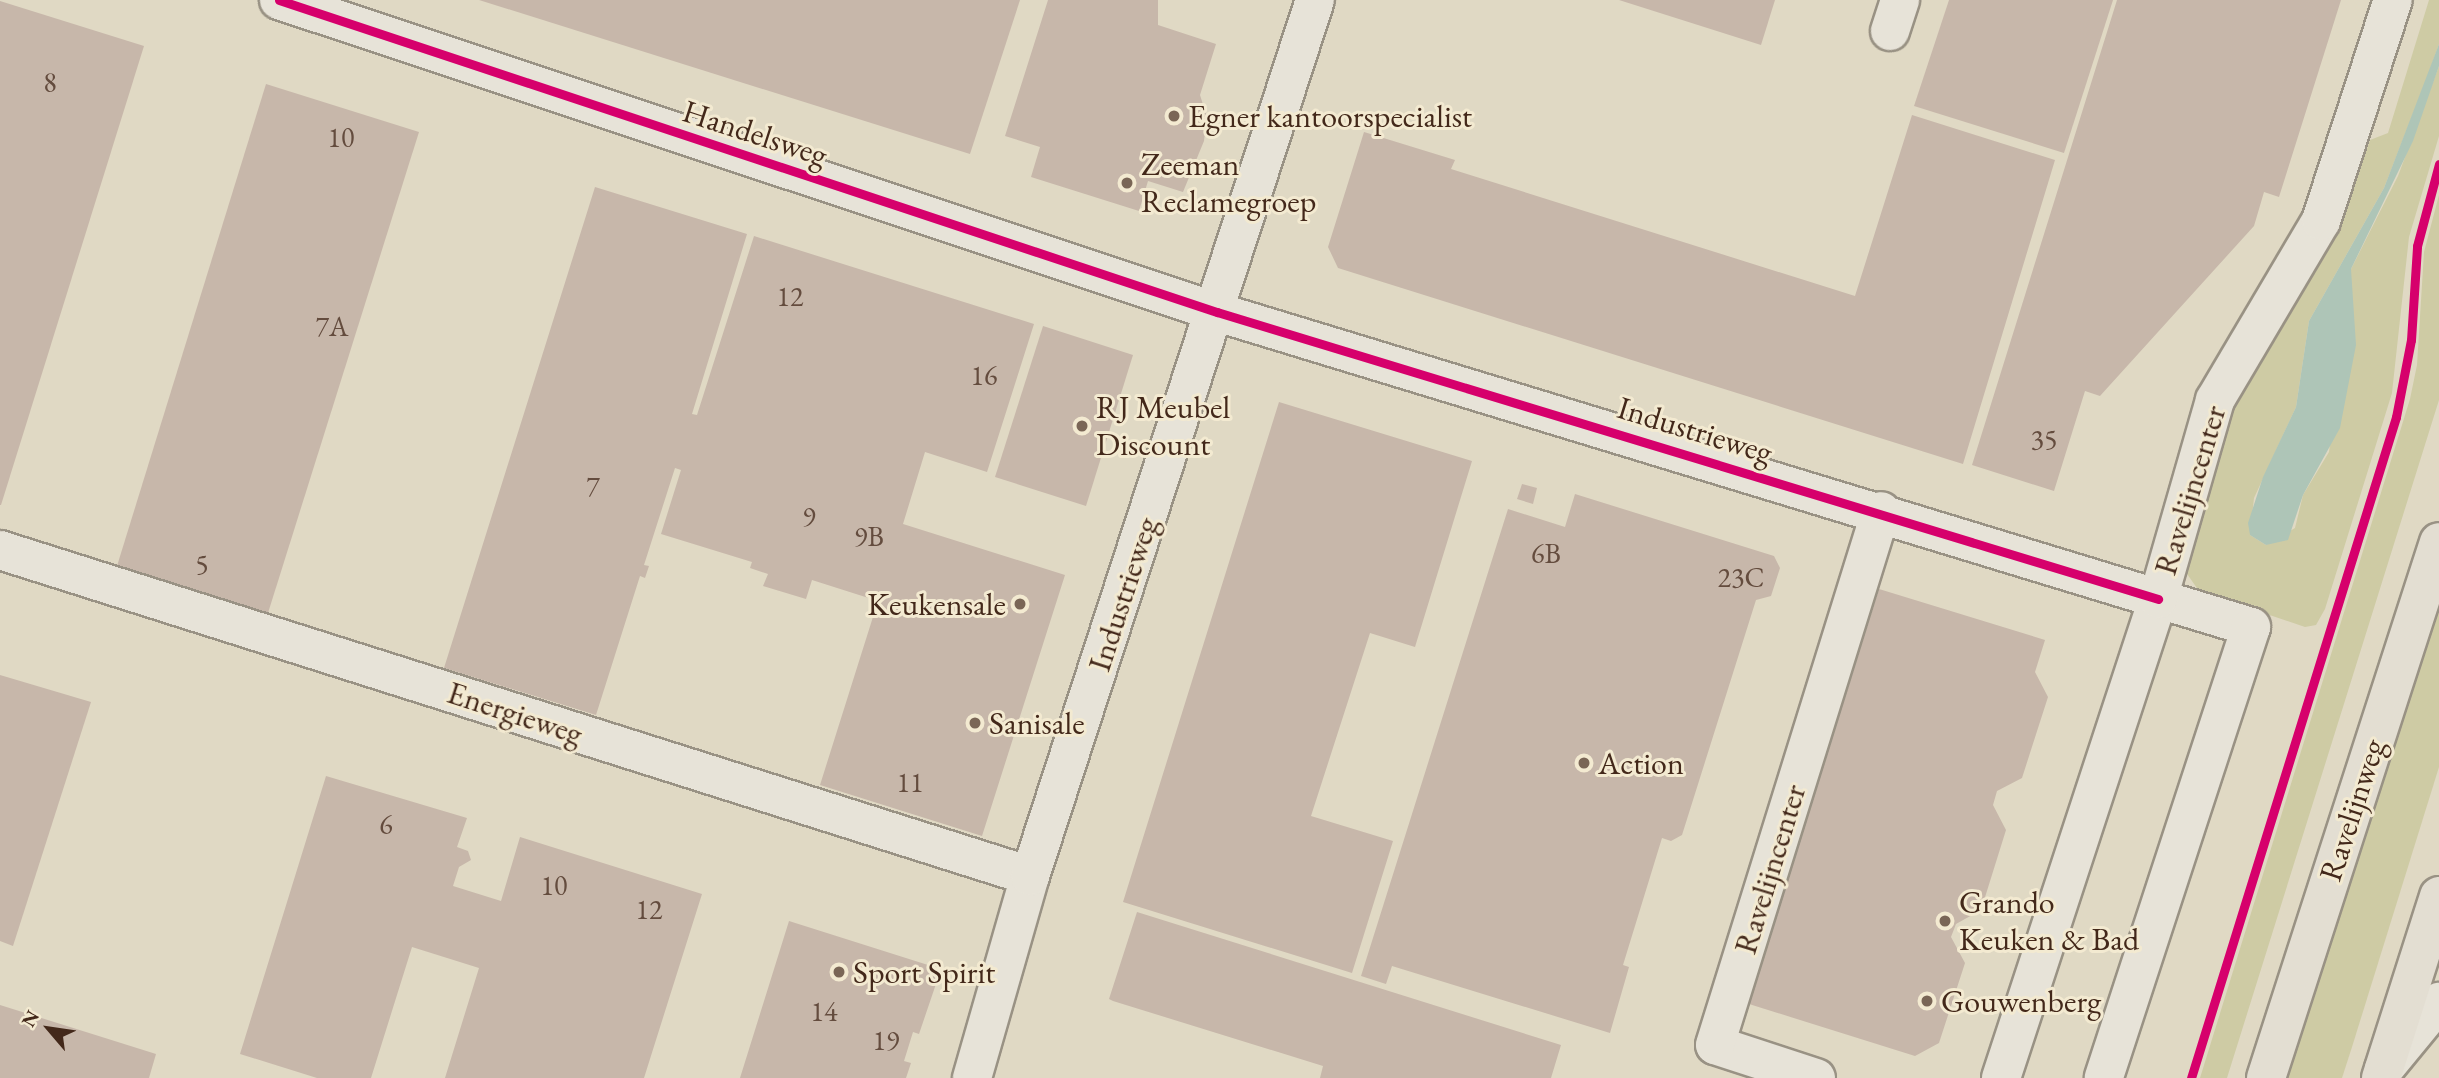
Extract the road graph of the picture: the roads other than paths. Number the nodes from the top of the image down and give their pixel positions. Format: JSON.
{"nodes":[{"id":1,"x":279,"y":0,"type":"edge"},
{"id":2,"x":2393,"y":0,"type":"edge"},
{"id":3,"x":1307,"y":2,"type":"edge"},
{"id":4,"x":1217,"y":312,"type":"junction"},
{"id":5,"x":1881,"y":511,"type":"junction"},
{"id":6,"x":2439,"y":542,"type":"edge"},
{"id":7,"x":0,"y":551,"type":"edge"},
{"id":8,"x":2158,"y":598,"type":"junction"},
{"id":9,"x":1030,"y":876,"type":"junction"},
{"id":10,"x":2439,"y":896,"type":"edge"},
{"id":11,"x":2439,"y":1002,"type":"edge"},
{"id":12,"x":2383,"y":1073,"type":"edge"},
{"id":13,"x":972,"y":1078,"type":"edge"},
{"id":14,"x":1816,"y":1078,"type":"edge"},
{"id":15,"x":2001,"y":1078,"type":"edge"},
{"id":16,"x":2104,"y":1078,"type":"edge"},
{"id":17,"x":2266,"y":1078,"type":"edge"}],
"edges":[{"from":1,"to":4,"type":"street","name":"Handelsweg"},
{"from":2,"to":8,"type":"street","name":"Ravelijncenter"},
{"from":3,"to":4,"type":"street","name":"Industrieweg"},
{"from":4,"to":5,"type":"street","name":"Industrieweg"},
{"from":4,"to":9,"type":"street","name":"Industrieweg"},
{"from":5,"to":8,"type":"street","name":"Industrieweg"},
{"from":5,"to":14,"type":"street","name":"Ravelijncenter"},
{"from":6,"to":17,"type":"main road","name":"Ravelijnweg"},
{"from":7,"to":9,"type":"street","name":"Energieweg"},
{"from":8,"to":15,"type":"street","name":"Ravelijncenter"},
{"from":8,"to":16,"type":"street","name":"Industrieweg"},
{"from":9,"to":13,"type":"street","name":"Industrieweg"},
{"from":10,"to":12,"type":"main road"},
{"from":11,"to":12,"type":"street"}]}
